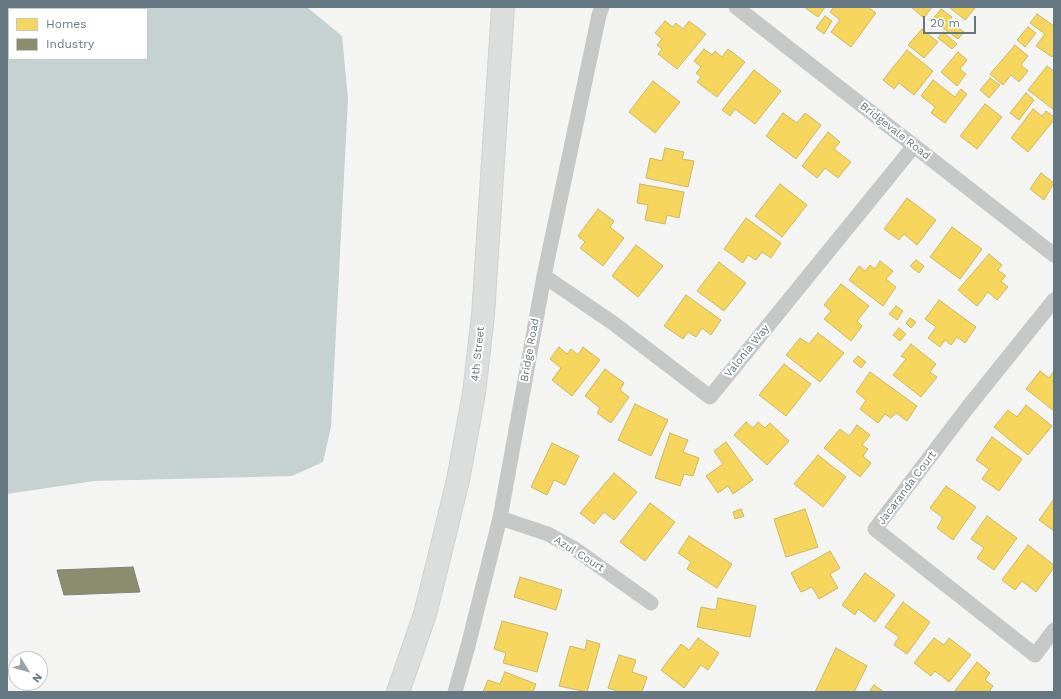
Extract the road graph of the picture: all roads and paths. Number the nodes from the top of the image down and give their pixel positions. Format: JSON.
{"nodes":[{"id":1,"x":503,"y":7,"type":"edge"},
{"id":2,"x":602,"y":7,"type":"edge"},
{"id":3,"x":736,"y":7,"type":"edge"},
{"id":4,"x":914,"y":146,"type":"junction"},
{"id":5,"x":1054,"y":255,"type":"edge"},
{"id":6,"x":544,"y":276,"type":"junction"},
{"id":7,"x":1054,"y":300,"type":"edge"},
{"id":8,"x":500,"y":518,"type":"junction"},
{"id":9,"x":651,"y":603,"type":"dead end"},
{"id":10,"x":1054,"y":630,"type":"edge"},
{"id":11,"x":398,"y":692,"type":"edge"},
{"id":12,"x":455,"y":692,"type":"edge"}],
"edges":[{"from":1,"to":11,"type":"main road","name":"4th Street"},
{"from":2,"to":6,"type":"street","name":"Bridge Road"},
{"from":3,"to":4,"type":"street","name":"Bridgevale Road"},
{"from":4,"to":5,"type":"street","name":"Bridgevale Road"},
{"from":4,"to":6,"type":"street","name":"Valonia Way"},
{"from":6,"to":8,"type":"street","name":"Bridge Road"},
{"from":7,"to":10,"type":"street","name":"Jacaranda Court"},
{"from":8,"to":9,"type":"street","name":"Azul Court"},
{"from":8,"to":12,"type":"street","name":"Bridge Road"}]}
